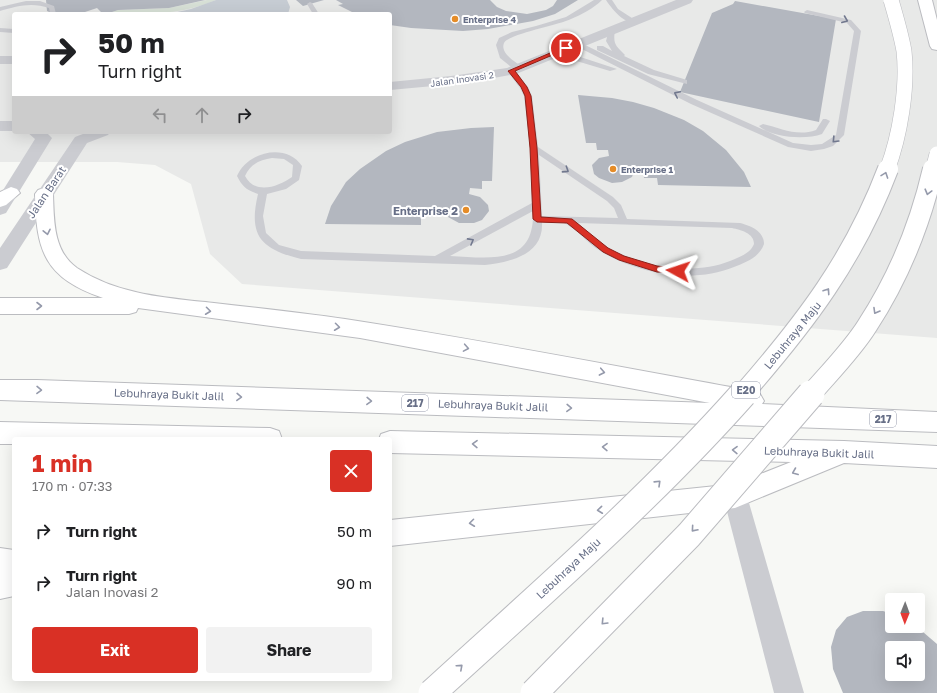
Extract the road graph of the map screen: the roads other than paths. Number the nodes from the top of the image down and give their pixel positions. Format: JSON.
{"nodes":[{"id":1,"x":599,"y":0,"type":"edge"},
{"id":2,"x":609,"y":0,"type":"edge"},
{"id":3,"x":687,"y":0,"type":"edge"},
{"id":4,"x":891,"y":0,"type":"edge"},
{"id":5,"x":925,"y":0,"type":"edge"},
{"id":6,"x":310,"y":4,"type":"dead end"},
{"id":7,"x":0,"y":10,"type":"edge"},
{"id":8,"x":53,"y":12,"type":"edge"},
{"id":9,"x":315,"y":12,"type":"edge"},
{"id":10,"x":807,"y":12,"type":"dead end"},
{"id":11,"x":633,"y":22,"type":"junction"},
{"id":12,"x":0,"y":30,"type":"edge"},
{"id":13,"x":612,"y":30,"type":"junction"},
{"id":14,"x":12,"y":31,"type":"edge"},
{"id":15,"x":581,"y":43,"type":"junction"},
{"id":16,"x":937,"y":46,"type":"edge"},
{"id":17,"x":556,"y":52,"type":"junction"},
{"id":18,"x":0,"y":60,"type":"edge"},
{"id":19,"x":12,"y":60,"type":"edge"},
{"id":20,"x":637,"y":65,"type":"junction"},
{"id":21,"x":514,"y":69,"type":"junction"},
{"id":22,"x":684,"y":82,"type":"dead end"},
{"id":23,"x":392,"y":86,"type":"edge"},
{"id":24,"x":660,"y":86,"type":"junction"},
{"id":25,"x":694,"y":102,"type":"junction"},
{"id":26,"x":826,"y":121,"type":"dead end"},
{"id":27,"x":38,"y":134,"type":"edge"},
{"id":28,"x":97,"y":134,"type":"edge"},
{"id":29,"x":534,"y":148,"type":"junction"},
{"id":30,"x":937,"y":154,"type":"edge"},
{"id":31,"x":263,"y":191,"type":"junction"},
{"id":32,"x":44,"y":194,"type":"junction"},
{"id":33,"x":5,"y":197,"type":"edge"},
{"id":34,"x":536,"y":205,"type":"junction"},
{"id":35,"x":0,"y":209,"type":"edge"},
{"id":36,"x":537,"y":219,"type":"junction"},
{"id":37,"x":569,"y":221,"type":"junction"},
{"id":38,"x":624,"y":222,"type":"junction"},
{"id":39,"x":437,"y":260,"type":"junction"},
{"id":40,"x":0,"y":263,"type":"edge"},
{"id":41,"x":0,"y":306,"type":"edge"},
{"id":42,"x":170,"y":306,"type":"junction"},
{"id":43,"x":0,"y":390,"type":"edge"},
{"id":44,"x":829,"y":416,"type":"junction"},
{"id":45,"x":937,"y":422,"type":"edge"},
{"id":46,"x":0,"y":433,"type":"edge"},
{"id":47,"x":180,"y":437,"type":"edge"},
{"id":48,"x":392,"y":442,"type":"edge"},
{"id":49,"x":844,"y":452,"type":"junction"},
{"id":50,"x":937,"y":457,"type":"edge"},
{"id":51,"x":735,"y":496,"type":"junction"},
{"id":52,"x":392,"y":533,"type":"edge"},
{"id":53,"x":0,"y":562,"type":"edge"},
{"id":54,"x":12,"y":564,"type":"edge"},
{"id":55,"x":12,"y":582,"type":"edge"},
{"id":56,"x":0,"y":585,"type":"edge"},
{"id":57,"x":432,"y":693,"type":"edge"},
{"id":58,"x":534,"y":693,"type":"edge"},
{"id":59,"x":789,"y":693,"type":"edge"}],
"edges":[{"from":1,"to":21,"type":"lane"},
{"from":2,"to":11,"type":"lane"},
{"from":3,"to":11,"type":"street","name":"Jalan Inovasi 2"},
{"from":57,"to":4,"type":"highway","name":"Lebuhraya Maju","number":"E20","one_way":true,"bridge":true},
{"from":5,"to":16,"type":"highway"},
{"from":6,"to":9,"type":"lane"},
{"from":7,"to":8,"type":"lane"},
{"from":10,"to":25,"type":"lane","one_way":true},
{"from":11,"to":13,"type":"street","name":"Jalan Inovasi 2"},
{"from":12,"to":14,"type":"lane"},
{"from":13,"to":15,"type":"street","name":"Jalan Inovasi 2"},
{"from":13,"to":20,"type":"lane"},
{"from":15,"to":17,"type":"street","name":"Jalan Inovasi 2"},
{"from":15,"to":20,"type":"lane"},
{"from":15,"to":24,"type":"lane"},
{"from":17,"to":21,"type":"street","name":"Jalan Inovasi 2"},
{"from":17,"to":24,"type":"lane"},
{"from":18,"to":19,"type":"street"},
{"from":20,"to":22,"type":"lane"},
{"from":21,"to":23,"type":"street","name":"Jalan Inovasi 2"},
{"from":21,"to":29,"type":"lane"},
{"from":25,"to":24,"type":"lane","one_way":true},
{"from":25,"to":26,"type":"lane"},
{"from":27,"to":33,"type":"street"},
{"from":28,"to":32,"type":"street","name":"Jalan Barat"},
{"from":29,"to":34,"type":"lane"},
{"from":29,"to":38,"type":"lane","one_way":true},
{"from":30,"to":58,"type":"highway","one_way":true,"bridge":true},
{"from":31,"to":31,"type":"lane"},
{"from":31,"to":39,"type":"lane"},
{"from":32,"to":40,"type":"street","name":"Jalan Barat"},
{"from":32,"to":42,"type":"highway","one_way":true},
{"from":33,"to":35,"type":"street"},
{"from":34,"to":36,"type":"lane"},
{"from":39,"to":34,"type":"lane","one_way":true},
{"from":36,"to":37,"type":"lane"},
{"from":36,"to":39,"type":"lane"},
{"from":37,"to":38,"type":"lane"},
{"from":37,"to":38,"type":"lane"},
{"from":41,"to":42,"type":"highway","one_way":true},
{"from":42,"to":44,"type":"highway","one_way":true},
{"from":43,"to":44,"type":"highway","name":"Lebuhraya Bukit Jalil","number":"217","one_way":true},
{"from":44,"to":45,"type":"highway","name":"Lebuhraya Bukit Jalil","number":"217"},
{"from":46,"to":47,"type":"highway"},
{"from":49,"to":48,"type":"highway","name":"Lebuhraya Bukit Jalil","one_way":true},
{"from":49,"to":50,"type":"highway","name":"Lebuhraya Bukit Jalil"},
{"from":49,"to":51,"type":"highway","one_way":true},
{"from":51,"to":52,"type":"highway","one_way":true},
{"from":51,"to":59,"type":"street"},
{"from":53,"to":54,"type":"highway"},
{"from":55,"to":56,"type":"highway"}]}
